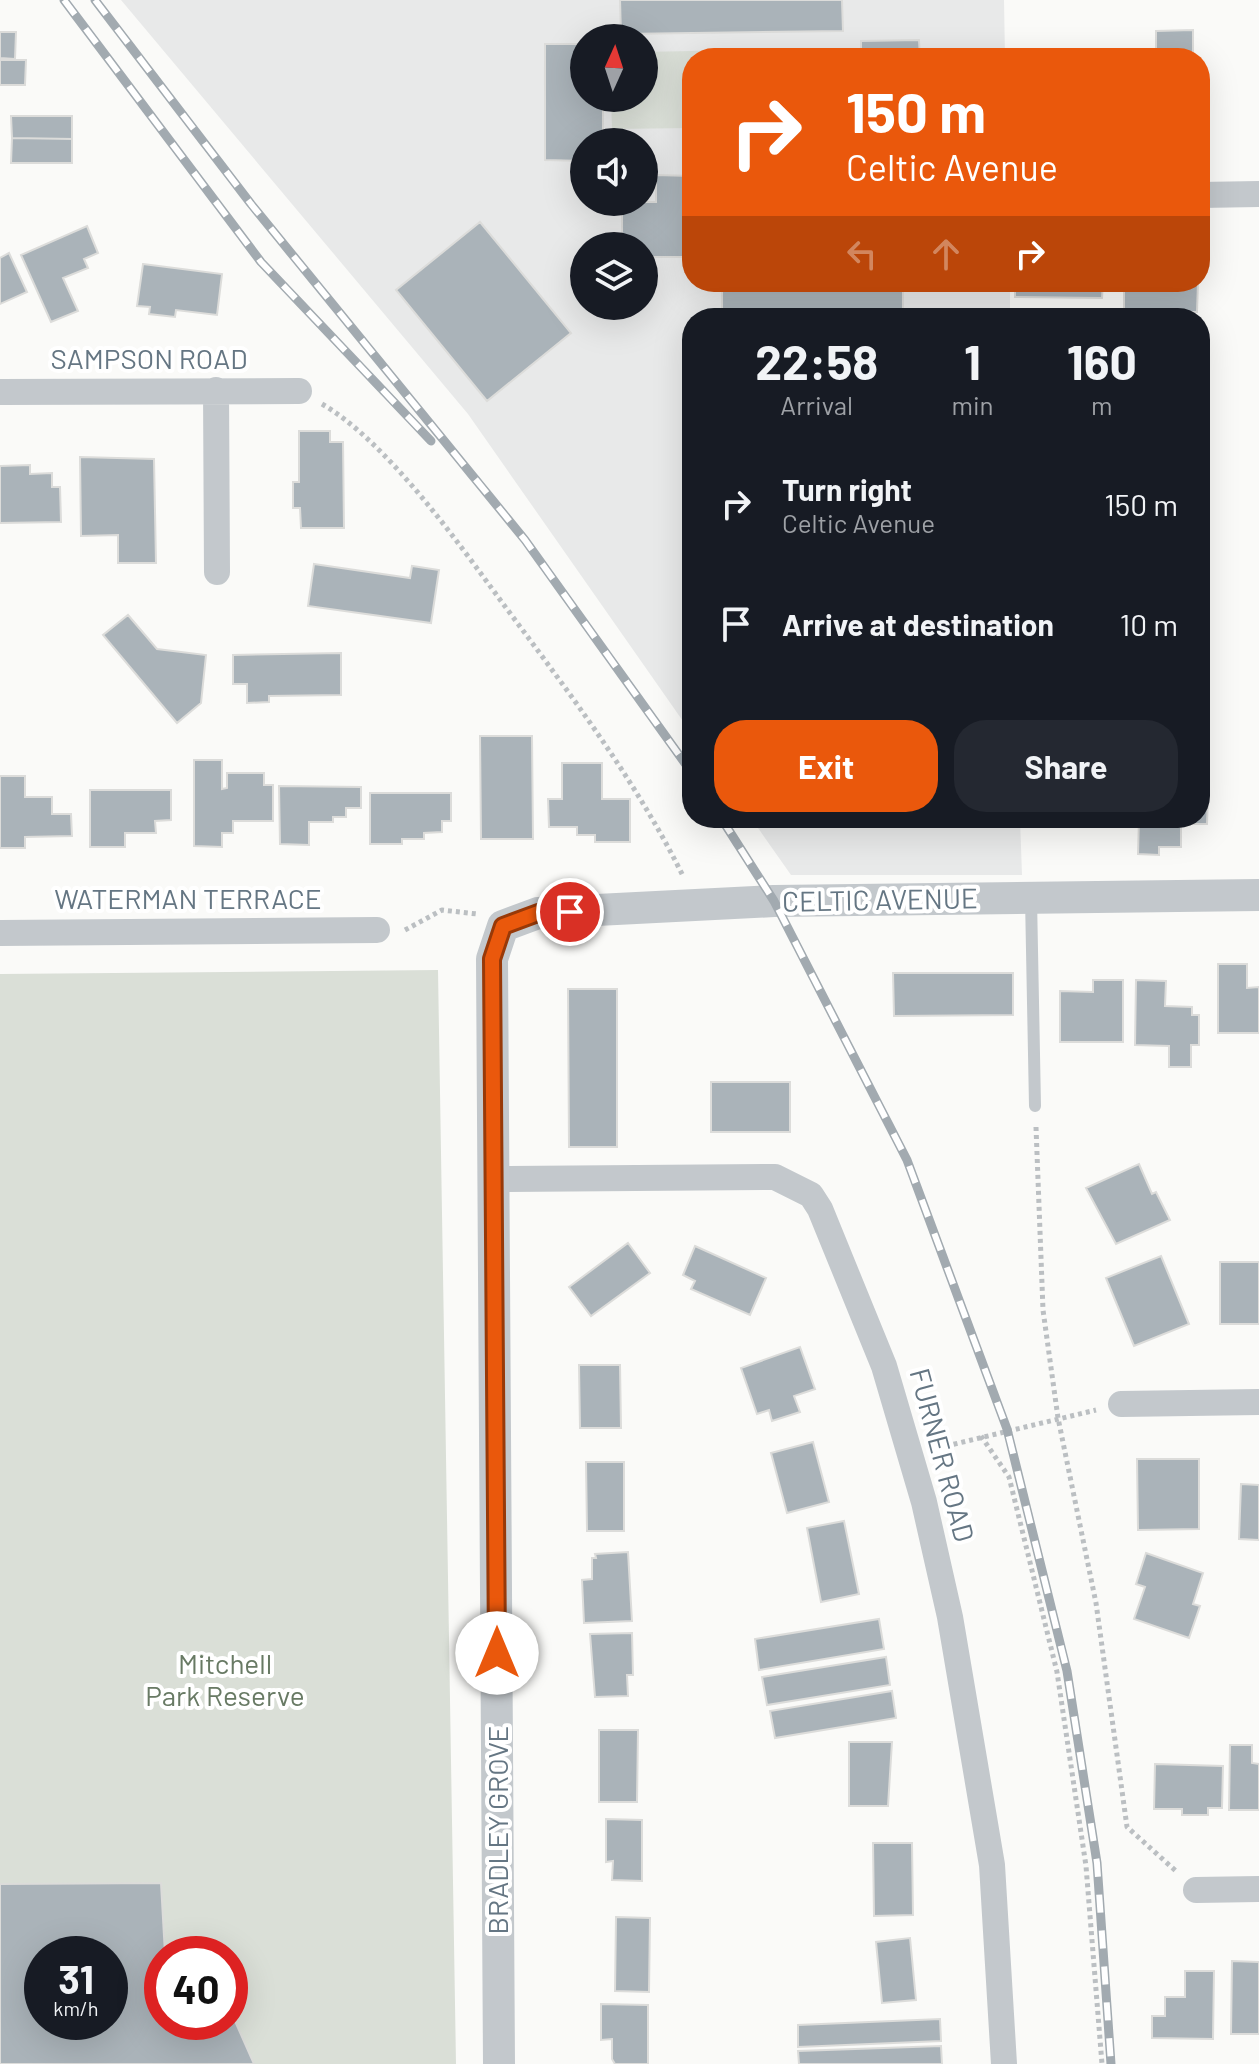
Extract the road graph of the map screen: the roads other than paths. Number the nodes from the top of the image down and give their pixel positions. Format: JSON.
{"nodes":[{"id":1,"x":1259,"y":194,"type":"edge"},
{"id":2,"x":1210,"y":195,"type":"edge"},
{"id":3,"x":216,"y":390,"type":"junction"},
{"id":4,"x":299,"y":391,"type":"road end"},
{"id":5,"x":0,"y":392,"type":"edge"},
{"id":6,"x":217,"y":572,"type":"dead end"},
{"id":7,"x":1259,"y":895,"type":"edge"},
{"id":8,"x":1031,"y":898,"type":"junction"},
{"id":9,"x":503,"y":926,"type":"joint"},
{"id":10,"x":377,"y":930,"type":"road end"},
{"id":11,"x":0,"y":933,"type":"edge"},
{"id":12,"x":1035,"y":1106,"type":"road end"},
{"id":13,"x":494,"y":1179,"type":"junction"},
{"id":14,"x":1259,"y":1402,"type":"edge"},
{"id":15,"x":1121,"y":1404,"type":"road end"},
{"id":16,"x":1259,"y":1889,"type":"edge"},
{"id":17,"x":1196,"y":1890,"type":"road end"},
{"id":18,"x":499,"y":2064,"type":"edge"},
{"id":19,"x":1004,"y":2064,"type":"edge"}],
"edges":[{"from":1,"to":2,"type":"street"},
{"from":3,"to":4,"type":"street","name":"SAMPSON ROAD"},
{"from":3,"to":5,"type":"street","name":"SAMPSON ROAD"},
{"from":3,"to":6,"type":"street"},
{"from":7,"to":8,"type":"street","name":"CELTIC AVENUE"},
{"from":8,"to":9,"type":"street","name":"CELTIC AVENUE"},
{"from":8,"to":12,"type":"lane"},
{"from":9,"to":13,"type":"street","name":"BRADLEY GROVE"},
{"from":10,"to":11,"type":"street","name":"WATERMAN TERRACE"},
{"from":13,"to":18,"type":"street","name":"BRADLEY GROVE"},
{"from":13,"to":19,"type":"street","name":"FURNER ROAD"},
{"from":14,"to":15,"type":"street"},
{"from":16,"to":17,"type":"street"}]}
